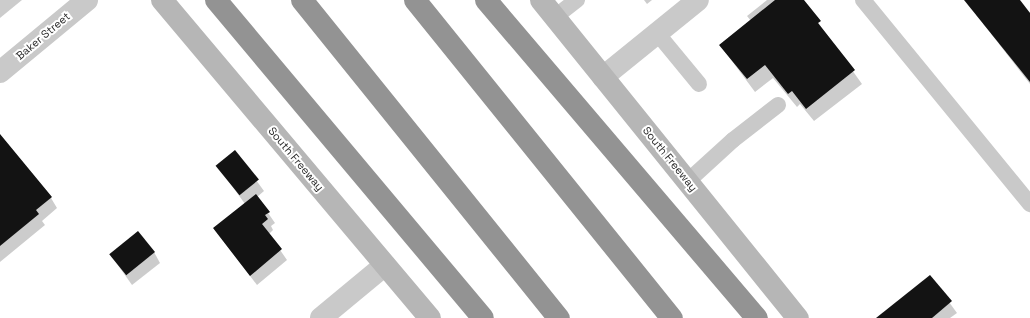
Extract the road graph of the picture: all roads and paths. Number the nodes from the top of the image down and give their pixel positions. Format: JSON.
{"nodes":[{"id":1,"x":87,"y":0,"type":"edge"},
{"id":2,"x":162,"y":0,"type":"edge"},
{"id":3,"x":216,"y":0,"type":"edge"},
{"id":4,"x":302,"y":0,"type":"edge"},
{"id":5,"x":415,"y":0,"type":"edge"},
{"id":6,"x":486,"y":0,"type":"edge"},
{"id":7,"x":541,"y":0,"type":"edge"},
{"id":8,"x":577,"y":0,"type":"edge"},
{"id":9,"x":698,"y":0,"type":"edge"},
{"id":10,"x":863,"y":0,"type":"edge"},
{"id":11,"x":555,"y":17,"type":"junction"},
{"id":12,"x":657,"y":33,"type":"junction"},
{"id":13,"x":0,"y":72,"type":"edge"},
{"id":14,"x":603,"y":77,"type":"junction"},
{"id":15,"x":699,"y":84,"type":"dead end"},
{"id":16,"x":778,"y":105,"type":"dead end"},
{"id":17,"x":688,"y":181,"type":"junction"},
{"id":18,"x":1030,"y":204,"type":"edge"},
{"id":19,"x":385,"y":265,"type":"junction"},
{"id":20,"x":321,"y":318,"type":"edge"},
{"id":21,"x":430,"y":318,"type":"edge"},
{"id":22,"x":483,"y":318,"type":"edge"},
{"id":23,"x":559,"y":318,"type":"edge"},
{"id":24,"x":672,"y":318,"type":"edge"},
{"id":25,"x":757,"y":318,"type":"edge"},
{"id":26,"x":798,"y":318,"type":"edge"}],
"edges":[{"from":1,"to":13,"type":"street","name":"Baker Street"},
{"from":2,"to":19,"type":"main road","name":"South Freeway"},
{"from":3,"to":22,"type":"highway"},
{"from":4,"to":23,"type":"highway"},
{"from":5,"to":24,"type":"highway"},
{"from":6,"to":25,"type":"highway"},
{"from":7,"to":11,"type":"main road","name":"South Freeway"},
{"from":8,"to":11,"type":"lane"},
{"from":9,"to":12,"type":"street"},
{"from":10,"to":18,"type":"lane"},
{"from":11,"to":14,"type":"main road","name":"South Freeway"},
{"from":12,"to":14,"type":"street"},
{"from":12,"to":15,"type":"lane"},
{"from":14,"to":17,"type":"main road","name":"South Freeway"},
{"from":16,"to":17,"type":"lane"},
{"from":17,"to":26,"type":"main road","name":"South Freeway"},
{"from":19,"to":20,"type":"street"},
{"from":19,"to":21,"type":"main road","name":"South Freeway"}]}
